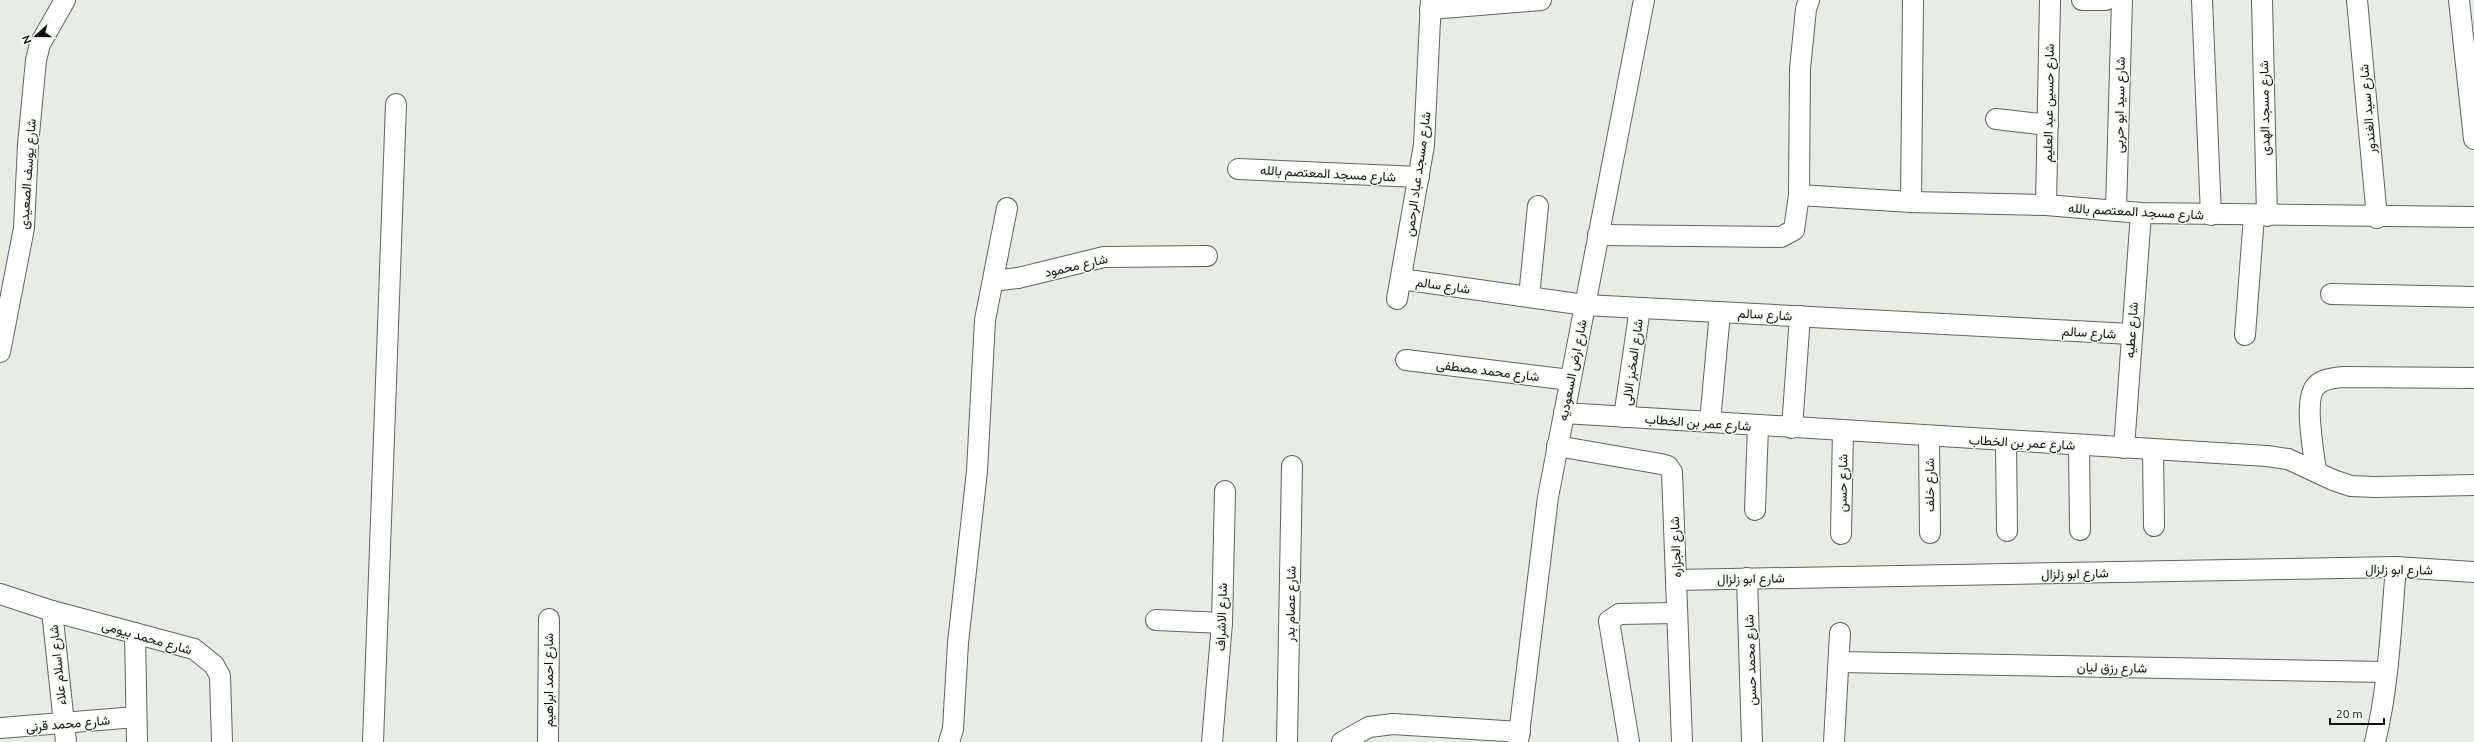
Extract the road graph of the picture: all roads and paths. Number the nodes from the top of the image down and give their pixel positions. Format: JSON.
{"nodes":[{"id":1,"x":65,"y":0,"type":"edge"},
{"id":2,"x":1541,"y":0,"type":"edge"},
{"id":3,"x":1644,"y":0,"type":"edge"},
{"id":4,"x":1809,"y":0,"type":"edge"},
{"id":5,"x":1913,"y":0,"type":"edge"},
{"id":6,"x":2050,"y":0,"type":"edge"},
{"id":7,"x":2082,"y":0,"type":"edge"},
{"id":8,"x":2106,"y":0,"type":"edge"},
{"id":9,"x":2122,"y":0,"type":"edge"},
{"id":10,"x":2202,"y":0,"type":"edge"},
{"id":11,"x":2262,"y":0,"type":"edge"},
{"id":12,"x":2357,"y":0,"type":"edge"},
{"id":13,"x":2459,"y":0,"type":"edge"},
{"id":14,"x":1431,"y":4,"type":"edge"},
{"id":15,"x":2470,"y":66,"type":"edge"},
{"id":16,"x":396,"y":104,"type":"dead end"},
{"id":17,"x":1996,"y":119,"type":"dead end"},
{"id":18,"x":2048,"y":125,"type":"junction"},
{"id":19,"x":2474,"y":140,"type":"edge"},
{"id":20,"x":1238,"y":169,"type":"dead end"},
{"id":21,"x":1419,"y":177,"type":"junction"},
{"id":22,"x":1799,"y":195,"type":"junction"},
{"id":23,"x":1911,"y":202,"type":"junction"},
{"id":24,"x":2046,"y":205,"type":"junction"},
{"id":25,"x":1538,"y":206,"type":"dead end"},
{"id":26,"x":1007,"y":208,"type":"dead end"},
{"id":27,"x":2116,"y":210,"type":"junction"},
{"id":28,"x":2141,"y":213,"type":"junction"},
{"id":29,"x":2211,"y":215,"type":"junction"},
{"id":30,"x":2261,"y":216,"type":"junction"},
{"id":31,"x":2474,"y":217,"type":"edge"},
{"id":32,"x":2377,"y":218,"type":"junction"},
{"id":33,"x":1598,"y":235,"type":"junction"},
{"id":34,"x":1207,"y":256,"type":"dead end"},
{"id":35,"x":1401,"y":280,"type":"junction"},
{"id":36,"x":993,"y":281,"type":"junction"},
{"id":37,"x":2331,"y":294,"type":"dead end"},
{"id":38,"x":1529,"y":297,"type":"junction"},
{"id":39,"x":2474,"y":297,"type":"edge"},
{"id":40,"x":1397,"y":300,"type":"dead end"},
{"id":41,"x":1585,"y":305,"type":"junction"},
{"id":42,"x":1640,"y":308,"type":"junction"},
{"id":43,"x":1720,"y":312,"type":"junction"},
{"id":44,"x":1800,"y":316,"type":"junction"},
{"id":45,"x":2131,"y":334,"type":"junction"},
{"id":46,"x":2245,"y":335,"type":"dead end"},
{"id":47,"x":0,"y":352,"type":"edge"},
{"id":48,"x":1406,"y":360,"type":"dead end"},
{"id":49,"x":2474,"y":378,"type":"edge"},
{"id":50,"x":1570,"y":380,"type":"junction"},
{"id":51,"x":1564,"y":413,"type":"junction"},
{"id":52,"x":1624,"y":417,"type":"junction"},
{"id":53,"x":1710,"y":422,"type":"junction"},
{"id":54,"x":1758,"y":426,"type":"junction"},
{"id":55,"x":1792,"y":428,"type":"junction"},
{"id":56,"x":1843,"y":431,"type":"junction"},
{"id":57,"x":1929,"y":436,"type":"junction"},
{"id":58,"x":2006,"y":441,"type":"junction"},
{"id":59,"x":2079,"y":445,"type":"junction"},
{"id":60,"x":1557,"y":446,"type":"junction"},
{"id":61,"x":2124,"y":448,"type":"junction"},
{"id":62,"x":2153,"y":449,"type":"junction"},
{"id":63,"x":1292,"y":466,"type":"dead end"},
{"id":64,"x":2316,"y":471,"type":"junction"},
{"id":65,"x":2474,"y":485,"type":"edge"},
{"id":66,"x":1225,"y":491,"type":"dead end"},
{"id":67,"x":1755,"y":510,"type":"dead end"},
{"id":68,"x":2154,"y":526,"type":"dead end"},
{"id":69,"x":2080,"y":530,"type":"dead end"},
{"id":70,"x":2007,"y":531,"type":"dead end"},
{"id":71,"x":1930,"y":533,"type":"dead end"},
{"id":72,"x":1841,"y":534,"type":"dead end"},
{"id":73,"x":2396,"y":567,"type":"junction"},
{"id":74,"x":2474,"y":572,"type":"edge"},
{"id":75,"x":1747,"y":578,"type":"junction"},
{"id":76,"x":1676,"y":580,"type":"junction"},
{"id":77,"x":0,"y":594,"type":"edge"},
{"id":78,"x":52,"y":611,"type":"junction"},
{"id":79,"x":1677,"y":613,"type":"junction"},
{"id":80,"x":549,"y":619,"type":"dead end"},
{"id":81,"x":1156,"y":620,"type":"dead end"},
{"id":82,"x":1222,"y":623,"type":"junction"},
{"id":83,"x":135,"y":633,"type":"junction"},
{"id":84,"x":1840,"y":633,"type":"dead end"},
{"id":85,"x":1838,"y":662,"type":"junction"},
{"id":86,"x":2386,"y":672,"type":"junction"},
{"id":87,"x":136,"y":718,"type":"junction"},
{"id":88,"x":0,"y":728,"type":"edge"},
{"id":89,"x":65,"y":733,"type":"edge"},
{"id":90,"x":1519,"y":737,"type":"edge"},
{"id":91,"x":137,"y":742,"type":"edge"},
{"id":92,"x":222,"y":742,"type":"edge"},
{"id":93,"x":373,"y":742,"type":"edge"},
{"id":94,"x":548,"y":742,"type":"edge"},
{"id":95,"x":949,"y":742,"type":"edge"},
{"id":96,"x":1212,"y":742,"type":"edge"},
{"id":97,"x":1287,"y":742,"type":"edge"},
{"id":98,"x":1342,"y":742,"type":"edge"},
{"id":99,"x":1629,"y":742,"type":"edge"},
{"id":100,"x":1682,"y":742,"type":"edge"},
{"id":101,"x":1752,"y":742,"type":"edge"},
{"id":102,"x":1834,"y":742,"type":"edge"},
{"id":103,"x":2375,"y":742,"type":"edge"}],
"edges":[{"from":1,"to":47,"type":"street","name":"شارع يوسف الصعيدى"},
{"from":2,"to":14,"type":"street"},
{"from":3,"to":33,"type":"street","name":"شارع ارض السعوديه"},
{"from":4,"to":22,"type":"street"},
{"from":5,"to":23,"type":"street"},
{"from":6,"to":18,"type":"street","name":"شارع حسين عبد العليم"},
{"from":7,"to":8,"type":"street"},
{"from":9,"to":27,"type":"street","name":"شارع سيد ابو حربى"},
{"from":10,"to":29,"type":"street"},
{"from":11,"to":30,"type":"street","name":"شارع مسجد الهدى"},
{"from":12,"to":32,"type":"street","name":"شارع سيد الغندور"},
{"from":13,"to":15,"type":"street"},
{"from":14,"to":21,"type":"street","name":"شارع مسجد عباد الرحمن"},
{"from":15,"to":19,"type":"street"},
{"from":16,"to":93,"type":"street"},
{"from":17,"to":18,"type":"street"},
{"from":18,"to":24,"type":"street","name":"شارع حسين عبد العليم"},
{"from":20,"to":21,"type":"street","name":"شارع مسجد المعتصم بالله"},
{"from":21,"to":35,"type":"street","name":"شارع مسجد عباد الرحمن"},
{"from":22,"to":23,"type":"street","name":"شارع مسجد المعتصم بالله"},
{"from":22,"to":33,"type":"street"},
{"from":23,"to":24,"type":"street","name":"شارع مسجد المعتصم بالله"},
{"from":24,"to":27,"type":"street","name":"شارع مسجد المعتصم بالله"},
{"from":25,"to":38,"type":"street"},
{"from":26,"to":36,"type":"street"},
{"from":27,"to":28,"type":"street","name":"شارع مسجد المعتصم بالله"},
{"from":28,"to":29,"type":"street","name":"شارع مسجد المعتصم بالله"},
{"from":28,"to":45,"type":"street","name":"شارع عطيه"},
{"from":29,"to":30,"type":"street","name":"شارع مسجد المعتصم بالله"},
{"from":30,"to":32,"type":"street","name":"شارع مسجد المعتصم بالله"},
{"from":30,"to":46,"type":"street","name":"شارع مسجد الهدى"},
{"from":31,"to":32,"type":"street","name":"شارع مسجد المعتصم بالله"},
{"from":33,"to":41,"type":"street","name":"شارع ارض السعوديه"},
{"from":34,"to":36,"type":"street","name":"شارع محمود"},
{"from":35,"to":38,"type":"street","name":"شارع سالم"},
{"from":35,"to":40,"type":"street","name":"شارع مسجد عباد الرحمن"},
{"from":36,"to":95,"type":"street"},
{"from":37,"to":39,"type":"street"},
{"from":38,"to":41,"type":"street","name":"شارع سالم"},
{"from":41,"to":42,"type":"street","name":"شارع سالم"},
{"from":41,"to":50,"type":"street","name":"شارع ارض السعوديه"},
{"from":42,"to":43,"type":"street","name":"شارع سالم"},
{"from":42,"to":52,"type":"street","name":"شارع المخبز الالى"},
{"from":43,"to":44,"type":"street","name":"شارع سالم"},
{"from":43,"to":53,"type":"street"},
{"from":44,"to":45,"type":"street","name":"شارع سالم"},
{"from":44,"to":55,"type":"street"},
{"from":45,"to":61,"type":"street","name":"شارع عطيه"},
{"from":48,"to":50,"type":"street","name":"شارع محمد مصطفى"},
{"from":49,"to":64,"type":"street"},
{"from":50,"to":51,"type":"street","name":"شارع ارض السعوديه"},
{"from":51,"to":52,"type":"street","name":"شارع عمر بن الخطاب"},
{"from":51,"to":60,"type":"street","name":"شارع ارض السعوديه"},
{"from":52,"to":53,"type":"street","name":"شارع عمر بن الخطاب"},
{"from":53,"to":54,"type":"street","name":"شارع عمر بن الخطاب"},
{"from":54,"to":55,"type":"street","name":"شارع عمر بن الخطاب"},
{"from":54,"to":67,"type":"street"},
{"from":55,"to":56,"type":"street","name":"شارع عمر بن الخطاب"},
{"from":56,"to":57,"type":"street","name":"شارع عمر بن الخطاب"},
{"from":56,"to":72,"type":"street","name":"شارع حسن"},
{"from":57,"to":58,"type":"street","name":"شارع عمر بن الخطاب"},
{"from":57,"to":71,"type":"street","name":"شارع خلف"},
{"from":58,"to":59,"type":"street","name":"شارع عمر بن الخطاب"},
{"from":58,"to":70,"type":"street"},
{"from":59,"to":61,"type":"street","name":"شارع عمر بن الخطاب"},
{"from":59,"to":69,"type":"street"},
{"from":60,"to":76,"type":"street","name":"شارع الجزاره"},
{"from":60,"to":90,"type":"street","name":"شارع ارض السعوديه"},
{"from":61,"to":62,"type":"street","name":"شارع عمر بن الخطاب"},
{"from":62,"to":64,"type":"street","name":"شارع عمر بن الخطاب"},
{"from":62,"to":68,"type":"street"},
{"from":63,"to":97,"type":"street","name":"شارع عصام بدر"},
{"from":64,"to":65,"type":"street","name":"شارع عمر بن الخطاب"},
{"from":66,"to":82,"type":"street","name":"شارع الاشراف"},
{"from":73,"to":74,"type":"street","name":"شارع ابو زلزال"},
{"from":73,"to":75,"type":"street","name":"شارع ابو زلزال"},
{"from":73,"to":86,"type":"street"},
{"from":75,"to":76,"type":"street","name":"شارع ابو زلزال"},
{"from":75,"to":101,"type":"street","name":"شارع محمد حسن"},
{"from":76,"to":79,"type":"street","name":"شارع الجزاره"},
{"from":77,"to":78,"type":"street","name":"شارع محمد بيومى"},
{"from":78,"to":83,"type":"street","name":"شارع محمد بيومى"},
{"from":78,"to":89,"type":"street","name":"شارع اسلام علاء"},
{"from":79,"to":99,"type":"street"},
{"from":79,"to":100,"type":"street","name":"شارع الجزاره"},
{"from":80,"to":94,"type":"street","name":"شارع احمد ابراهيم"},
{"from":81,"to":82,"type":"street"},
{"from":82,"to":96,"type":"street","name":"شارع الاشراف"},
{"from":83,"to":87,"type":"street"},
{"from":83,"to":92,"type":"street","name":"شارع محمد بيومى"},
{"from":84,"to":85,"type":"street"},
{"from":85,"to":86,"type":"street","name":"شارع رزق ليان"},
{"from":85,"to":102,"type":"street"},
{"from":86,"to":103,"type":"street"},
{"from":87,"to":89,"type":"street","name":"شارع محمد قرنى"},
{"from":87,"to":91,"type":"street"},
{"from":88,"to":89,"type":"street","name":"شارع محمد قرنى"},
{"from":90,"to":98,"type":"street"}]}
